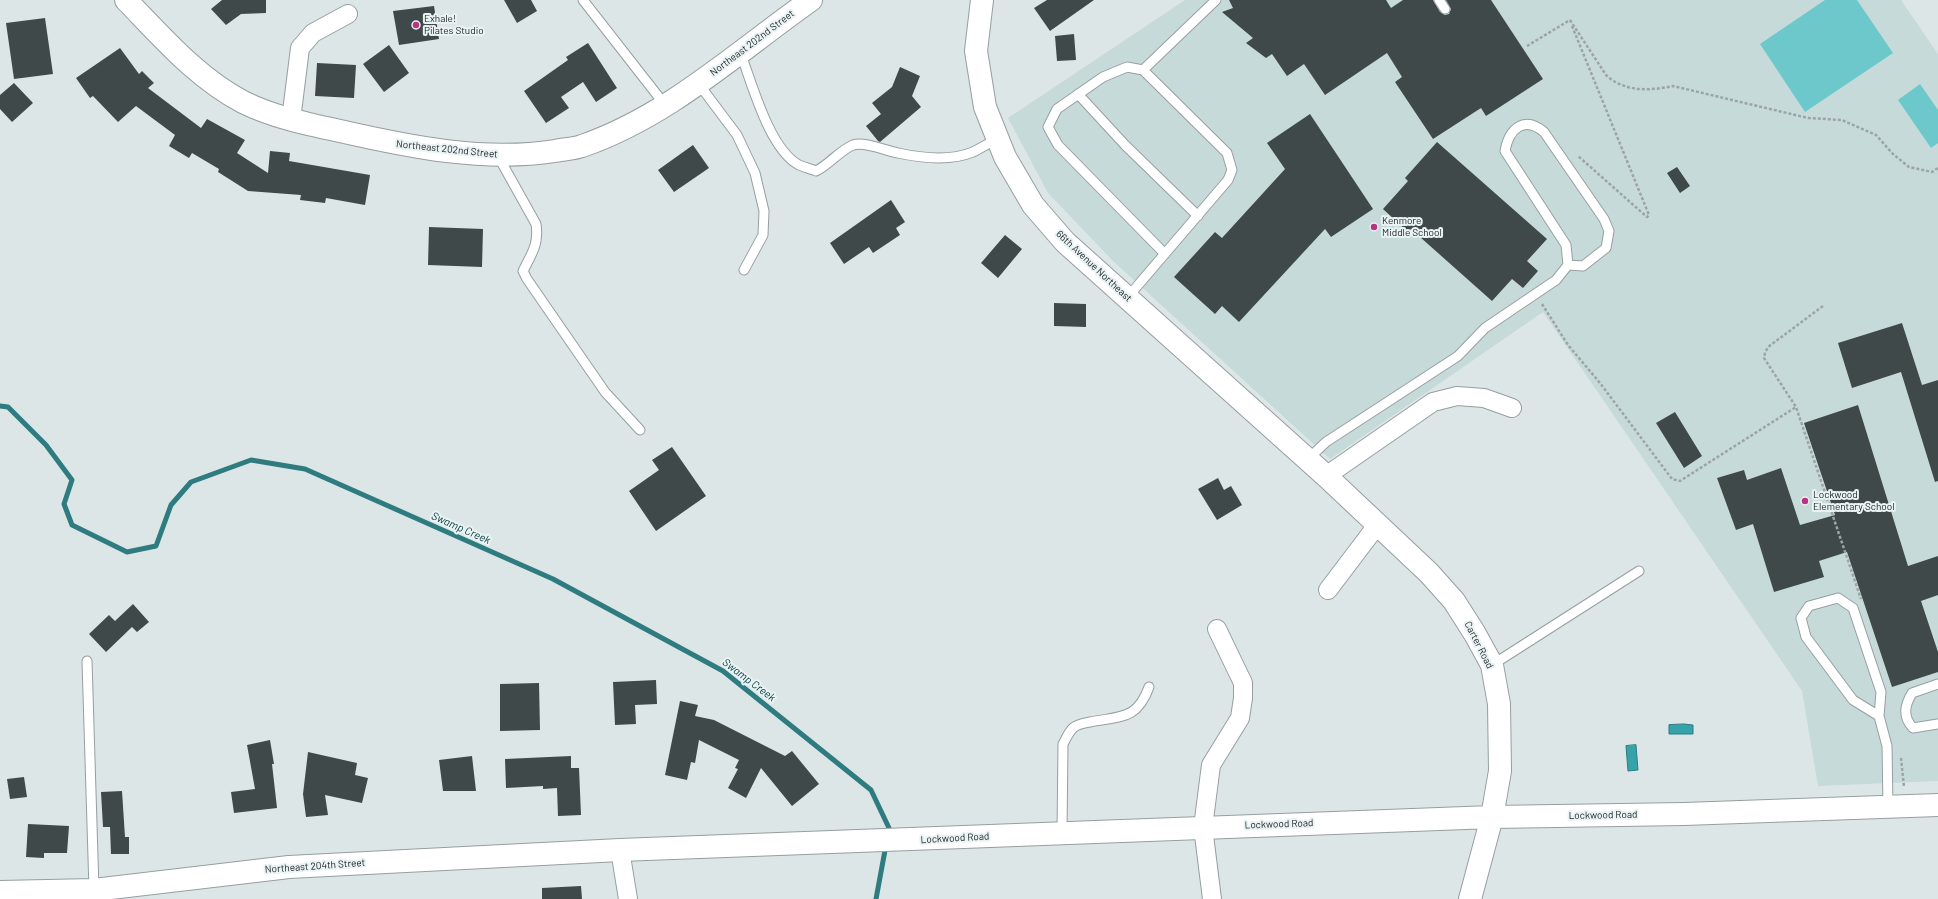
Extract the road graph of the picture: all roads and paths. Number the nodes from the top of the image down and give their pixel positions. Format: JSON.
{"nodes":[{"id":1,"x":126,"y":0,"type":"edge"},
{"id":2,"x":583,"y":0,"type":"edge"},
{"id":3,"x":811,"y":0,"type":"edge"},
{"id":4,"x":982,"y":0,"type":"edge"},
{"id":5,"x":1216,"y":0,"type":"edge"},
{"id":6,"x":1439,"y":0,"type":"edge"},
{"id":7,"x":1445,"y":9,"type":"dead end"},
{"id":8,"x":145,"y":10,"type":"edge"},
{"id":9,"x":348,"y":14,"type":"dead end"},
{"id":10,"x":1570,"y":20,"type":"junction"},
{"id":11,"x":1526,"y":46,"type":"dead end"},
{"id":12,"x":740,"y":52,"type":"junction"},
{"id":13,"x":1143,"y":70,"type":"junction"},
{"id":14,"x":698,"y":83,"type":"junction"},
{"id":15,"x":1078,"y":94,"type":"junction"},
{"id":16,"x":665,"y":105,"type":"junction"},
{"id":17,"x":291,"y":120,"type":"junction"},
{"id":18,"x":997,"y":139,"type":"junction"},
{"id":19,"x":1558,"y":151,"type":"junction"},
{"id":20,"x":498,"y":156,"type":"junction"},
{"id":21,"x":1938,"y":168,"type":"edge"},
{"id":22,"x":1198,"y":216,"type":"junction"},
{"id":23,"x":1165,"y":254,"type":"junction"},
{"id":24,"x":1568,"y":265,"type":"junction"},
{"id":25,"x":744,"y":270,"type":"dead end"},
{"id":26,"x":1535,"y":294,"type":"junction"},
{"id":27,"x":1127,"y":298,"type":"junction"},
{"id":28,"x":1823,"y":306,"type":"dead end"},
{"id":29,"x":1796,"y":407,"type":"junction"},
{"id":30,"x":1512,"y":408,"type":"dead end"},
{"id":31,"x":640,"y":430,"type":"dead end"},
{"id":32,"x":1304,"y":457,"type":"junction"},
{"id":33,"x":1326,"y":476,"type":"junction"},
{"id":34,"x":1378,"y":524,"type":"junction"},
{"id":35,"x":1639,"y":571,"type":"dead end"},
{"id":36,"x":1328,"y":590,"type":"dead end"},
{"id":37,"x":1864,"y":606,"type":"dead end"},
{"id":38,"x":1217,"y":629,"type":"dead end"},
{"id":39,"x":87,"y":661,"type":"dead end"},
{"id":40,"x":1492,"y":665,"type":"junction"},
{"id":41,"x":1938,"y":684,"type":"edge"},
{"id":42,"x":1149,"y":687,"type":"dead end"},
{"id":43,"x":1879,"y":716,"type":"junction"},
{"id":44,"x":1938,"y":724,"type":"edge"},
{"id":45,"x":1901,"y":756,"type":"dead end"},
{"id":46,"x":1938,"y":806,"type":"edge"},
{"id":47,"x":1897,"y":807,"type":"junction"},
{"id":48,"x":1492,"y":817,"type":"junction"},
{"id":49,"x":1203,"y":827,"type":"junction"},
{"id":50,"x":1062,"y":832,"type":"junction"},
{"id":51,"x":620,"y":850,"type":"junction"},
{"id":52,"x":5,"y":892,"type":"edge"},
{"id":53,"x":86,"y":893,"type":"edge"},
{"id":54,"x":628,"y":899,"type":"edge"},
{"id":55,"x":1212,"y":899,"type":"edge"},
{"id":56,"x":1470,"y":899,"type":"edge"}],
"edges":[{"from":1,"to":8,"type":"street","name":"Northeast 202nd Street"},
{"from":2,"to":16,"type":"lane"},
{"from":3,"to":12,"type":"street","name":"Northeast 202nd Street"},
{"from":4,"to":18,"type":"street","name":"66th Avenue Northeast"},
{"from":5,"to":13,"type":"lane"},
{"from":6,"to":7,"type":"lane"},
{"from":8,"to":17,"type":"street","name":"Northeast 202nd Street"},
{"from":9,"to":17,"type":"street"},
{"from":10,"to":11,"type":"path"},
{"from":10,"to":19,"type":"path"},
{"from":10,"to":21,"type":"path"},
{"from":12,"to":14,"type":"street","name":"Northeast 202nd Street"},
{"from":12,"to":18,"type":"lane"},
{"from":13,"to":15,"type":"lane"},
{"from":13,"to":22,"type":"lane"},
{"from":14,"to":16,"type":"street","name":"Northeast 202nd Street"},
{"from":14,"to":25,"type":"lane"},
{"from":15,"to":22,"type":"lane"},
{"from":15,"to":23,"type":"lane"},
{"from":16,"to":20,"type":"street","name":"Northeast 202nd Street"},
{"from":17,"to":20,"type":"street","name":"Northeast 202nd Street"},
{"from":18,"to":27,"type":"street","name":"66th Avenue Northeast"},
{"from":19,"to":24,"type":"lane"},
{"from":19,"to":24,"type":"lane"},
{"from":20,"to":31,"type":"lane"},
{"from":22,"to":23,"type":"lane"},
{"from":23,"to":27,"type":"lane"},
{"from":24,"to":26,"type":"lane"},
{"from":26,"to":29,"type":"path"},
{"from":26,"to":32,"type":"lane"},
{"from":27,"to":32,"type":"street","name":"66th Avenue Northeast"},
{"from":28,"to":29,"type":"path"},
{"from":29,"to":37,"type":"path"},
{"from":30,"to":33,"type":"street"},
{"from":32,"to":33,"type":"street","name":"Carter Road"},
{"from":33,"to":34,"type":"street","name":"Carter Road"},
{"from":34,"to":36,"type":"street"},
{"from":34,"to":40,"type":"street","name":"Carter Road"},
{"from":35,"to":40,"type":"lane"},
{"from":38,"to":49,"type":"street"},
{"from":39,"to":53,"type":"lane"},
{"from":40,"to":48,"type":"street","name":"Carter Road"},
{"from":41,"to":44,"type":"lane"},
{"from":42,"to":50,"type":"lane"},
{"from":43,"to":43,"type":"lane"},
{"from":43,"to":47,"type":"lane"},
{"from":45,"to":47,"type":"path"},
{"from":46,"to":47,"type":"street","name":"Lockwood Road"},
{"from":47,"to":48,"type":"street","name":"Lockwood Road"},
{"from":48,"to":49,"type":"street","name":"Lockwood Road"},
{"from":48,"to":56,"type":"street","name":"Carter Road"},
{"from":49,"to":50,"type":"street","name":"Lockwood Road"},
{"from":49,"to":55,"type":"street"},
{"from":50,"to":51,"type":"street","name":"Lockwood Road"},
{"from":51,"to":53,"type":"street","name":"Northeast 204th Street"},
{"from":51,"to":54,"type":"street"},
{"from":52,"to":53,"type":"street","name":"Northeast 204th Street"}]}
